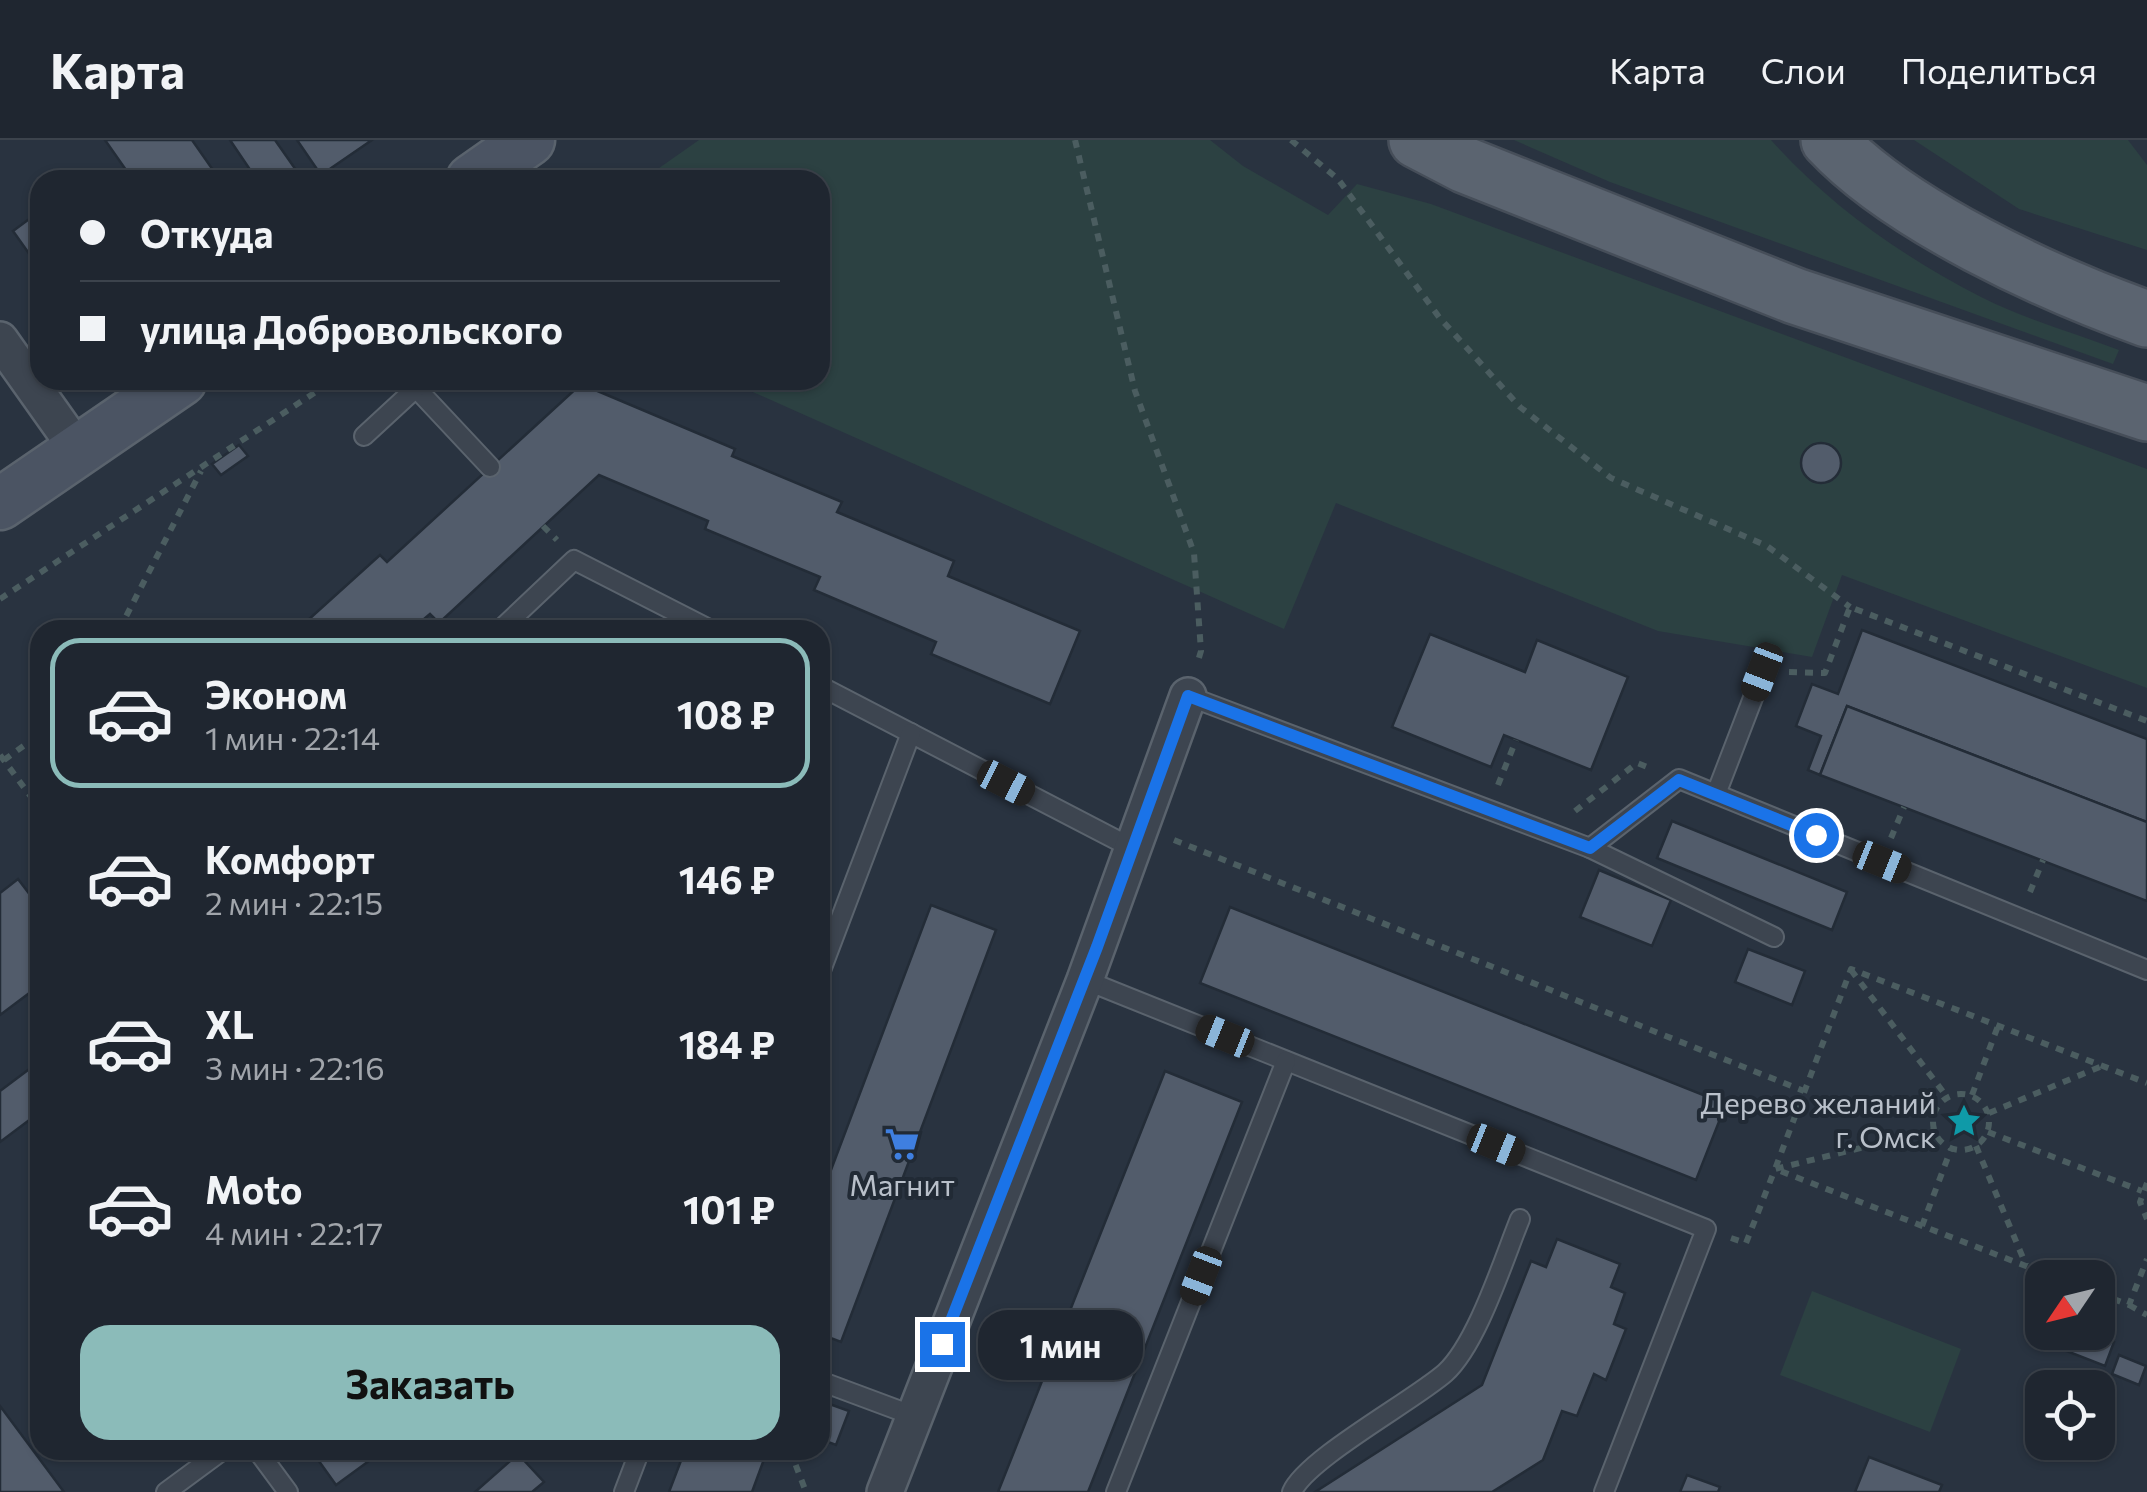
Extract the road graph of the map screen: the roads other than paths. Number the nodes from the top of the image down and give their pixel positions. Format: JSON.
{"nodes":[{"id":1,"x":529,"y":140,"type":"edge"},
{"id":2,"x":1417,"y":140,"type":"edge"},
{"id":3,"x":1829,"y":140,"type":"edge"},
{"id":4,"x":486,"y":170,"type":"edge"},
{"id":5,"x":2144,"y":318,"type":"edge"},
{"id":6,"x":0,"y":340,"type":"edge"},
{"id":7,"x":30,"y":382,"type":"edge"},
{"id":8,"x":35,"y":390,"type":"edge"},
{"id":9,"x":166,"y":390,"type":"edge"},
{"id":10,"x":410,"y":390,"type":"edge"},
{"id":11,"x":421,"y":390,"type":"edge"},
{"id":12,"x":2128,"y":406,"type":"edge"},
{"id":13,"x":364,"y":436,"type":"dead end"},
{"id":14,"x":78,"y":450,"type":"junction"},
{"id":15,"x":490,"y":468,"type":"dead end"},
{"id":16,"x":0,"y":504,"type":"edge"},
{"id":17,"x":511,"y":620,"type":"edge"},
{"id":18,"x":691,"y":620,"type":"edge"},
{"id":19,"x":1762,"y":672,"type":"dead end"},
{"id":20,"x":830,"y":691,"type":"edge"},
{"id":21,"x":1188,"y":696,"type":"joint"},
{"id":22,"x":910,"y":733,"type":"junction"},
{"id":23,"x":1716,"y":794,"type":"junction"},
{"id":24,"x":1138,"y":838,"type":"junction"},
{"id":25,"x":1590,"y":848,"type":"junction"},
{"id":26,"x":1774,"y":938,"type":"dead end"},
{"id":27,"x":830,"y":946,"type":"edge"},
{"id":28,"x":2147,"y":970,"type":"edge"},
{"id":29,"x":1085,"y":980,"type":"junction"},
{"id":30,"x":1286,"y":1060,"type":"junction"},
{"id":31,"x":1520,"y":1219,"type":"dead end"},
{"id":32,"x":830,"y":1384,"type":"edge"},
{"id":33,"x":914,"y":1416,"type":"junction"},
{"id":34,"x":209,"y":1460,"type":"edge"},
{"id":35,"x":264,"y":1460,"type":"edge"},
{"id":36,"x":636,"y":1460,"type":"edge"},
{"id":37,"x":166,"y":1492,"type":"edge"},
{"id":38,"x":288,"y":1492,"type":"edge"},
{"id":39,"x":624,"y":1492,"type":"edge"},
{"id":40,"x":885,"y":1492,"type":"edge"},
{"id":41,"x":1116,"y":1492,"type":"edge"},
{"id":42,"x":1292,"y":1492,"type":"edge"},
{"id":43,"x":1604,"y":1492,"type":"edge"}],
"edges":[{"from":1,"to":4,"type":"main road"},
{"from":2,"to":12,"type":"main road"},
{"from":3,"to":5,"type":"main road"},
{"from":6,"to":7,"type":"street"},
{"from":8,"to":14,"type":"street"},
{"from":9,"to":14,"type":"main road"},
{"from":10,"to":13,"type":"lane"},
{"from":11,"to":15,"type":"lane"},
{"from":14,"to":16,"type":"main road"},
{"from":17,"to":18,"type":"lane"},
{"from":19,"to":23,"type":"lane"},
{"from":20,"to":22,"type":"lane"},
{"from":21,"to":24,"type":"street"},
{"from":21,"to":25,"type":"lane"},
{"from":22,"to":24,"type":"lane"},
{"from":22,"to":27,"type":"lane"},
{"from":23,"to":25,"type":"lane"},
{"from":23,"to":28,"type":"lane"},
{"from":24,"to":29,"type":"street"},
{"from":25,"to":26,"type":"lane"},
{"from":29,"to":30,"type":"lane"},
{"from":29,"to":33,"type":"street"},
{"from":30,"to":41,"type":"lane"},
{"from":30,"to":43,"type":"lane"},
{"from":31,"to":42,"type":"lane"},
{"from":32,"to":33,"type":"lane"},
{"from":33,"to":40,"type":"street"},
{"from":34,"to":37,"type":"lane"},
{"from":35,"to":38,"type":"lane"},
{"from":36,"to":39,"type":"lane"}]}
